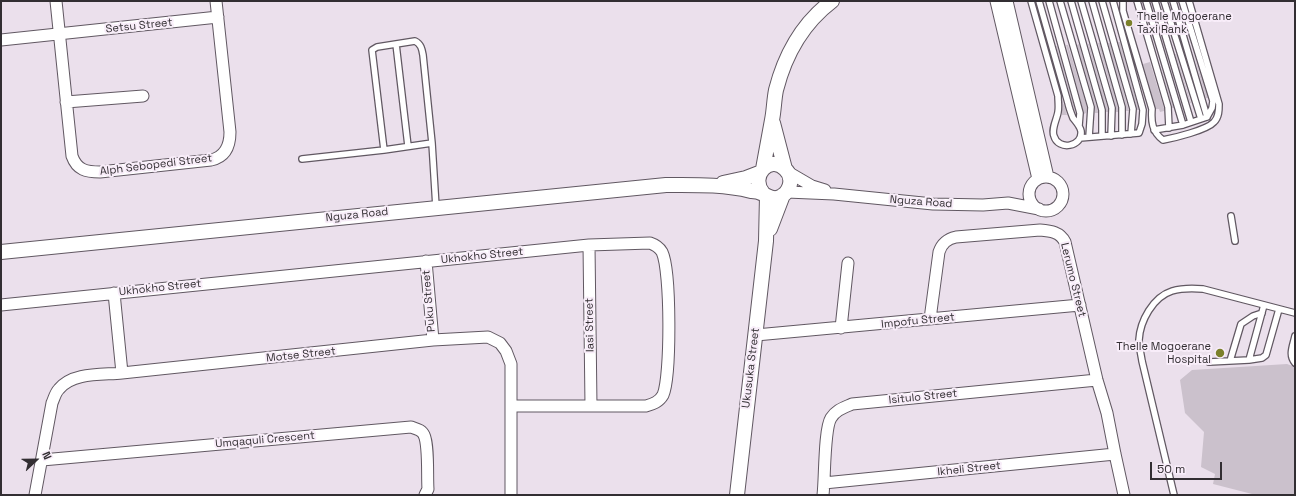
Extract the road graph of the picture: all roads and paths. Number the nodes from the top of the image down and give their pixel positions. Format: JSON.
{"nodes":[{"id":1,"x":56,"y":1,"type":"edge"},
{"id":2,"x":216,"y":1,"type":"edge"},
{"id":3,"x":832,"y":1,"type":"edge"},
{"id":4,"x":996,"y":1,"type":"edge"},
{"id":5,"x":1007,"y":1,"type":"edge"},
{"id":6,"x":1031,"y":1,"type":"edge"},
{"id":7,"x":1039,"y":1,"type":"edge"},
{"id":8,"x":1049,"y":1,"type":"edge"},
{"id":9,"x":1060,"y":1,"type":"edge"},
{"id":10,"x":1071,"y":1,"type":"edge"},
{"id":11,"x":1081,"y":1,"type":"edge"},
{"id":12,"x":1092,"y":1,"type":"edge"},
{"id":13,"x":1102,"y":1,"type":"edge"},
{"id":14,"x":1113,"y":1,"type":"edge"},
{"id":15,"x":1123,"y":1,"type":"edge"},
{"id":16,"x":1137,"y":1,"type":"edge"},
{"id":17,"x":1146,"y":1,"type":"edge"},
{"id":18,"x":1155,"y":1,"type":"edge"},
{"id":19,"x":1164,"y":1,"type":"edge"},
{"id":20,"x":1173,"y":1,"type":"edge"},
{"id":21,"x":1182,"y":1,"type":"edge"},
{"id":22,"x":1189,"y":1,"type":"edge"},
{"id":23,"x":218,"y":17,"type":"junction"},
{"id":24,"x":59,"y":35,"type":"junction"},
{"id":25,"x":1,"y":40,"type":"edge"},
{"id":26,"x":396,"y":44,"type":"junction"},
{"id":27,"x":143,"y":96,"type":"dead end"},
{"id":28,"x":66,"y":102,"type":"junction"},
{"id":29,"x":1208,"y":117,"type":"junction"},
{"id":30,"x":772,"y":119,"type":"junction"},
{"id":31,"x":1200,"y":119,"type":"junction"},
{"id":32,"x":1191,"y":122,"type":"junction"},
{"id":33,"x":1183,"y":125,"type":"junction"},
{"id":34,"x":1079,"y":126,"type":"junction"},
{"id":35,"x":1169,"y":128,"type":"junction"},
{"id":36,"x":1154,"y":130,"type":"junction"},
{"id":37,"x":1131,"y":134,"type":"junction"},
{"id":38,"x":1122,"y":135,"type":"junction"},
{"id":39,"x":1102,"y":136,"type":"junction"},
{"id":40,"x":1111,"y":136,"type":"junction"},
{"id":41,"x":1089,"y":137,"type":"junction"},
{"id":42,"x":1080,"y":138,"type":"junction"},
{"id":43,"x":432,"y":143,"type":"junction"},
{"id":44,"x":408,"y":146,"type":"junction"},
{"id":45,"x":384,"y":150,"type":"junction"},
{"id":46,"x":302,"y":159,"type":"dead end"},
{"id":47,"x":761,"y":171,"type":"junction"},
{"id":48,"x":787,"y":171,"type":"junction"},
{"id":49,"x":1043,"y":178,"type":"junction"},
{"id":50,"x":713,"y":185,"type":"junction"},
{"id":51,"x":1030,"y":189,"type":"junction"},
{"id":52,"x":785,"y":193,"type":"junction"},
{"id":53,"x":834,"y":194,"type":"junction"},
{"id":54,"x":765,"y":195,"type":"junction"},
{"id":55,"x":1008,"y":203,"type":"junction"},
{"id":56,"x":436,"y":207,"type":"junction"},
{"id":57,"x":1039,"y":209,"type":"junction"},
{"id":58,"x":1231,"y":216,"type":"dead end"},
{"id":59,"x":766,"y":241,"type":"junction"},
{"id":60,"x":1235,"y":241,"type":"dead end"},
{"id":61,"x":589,"y":245,"type":"junction"},
{"id":62,"x":1,"y":252,"type":"edge"},
{"id":63,"x":426,"y":262,"type":"junction"},
{"id":64,"x":848,"y":263,"type":"dead end"},
{"id":65,"x":114,"y":293,"type":"junction"},
{"id":66,"x":1,"y":305,"type":"edge"},
{"id":67,"x":1080,"y":305,"type":"junction"},
{"id":68,"x":1264,"y":305,"type":"junction"},
{"id":69,"x":1279,"y":308,"type":"junction"},
{"id":70,"x":1262,"y":313,"type":"junction"},
{"id":71,"x":1295,"y":313,"type":"edge"},
{"id":72,"x":930,"y":319,"type":"junction"},
{"id":73,"x":841,"y":328,"type":"junction"},
{"id":74,"x":756,"y":336,"type":"junction"},
{"id":75,"x":1295,"y":336,"type":"edge"},
{"id":76,"x":432,"y":340,"type":"junction"},
{"id":77,"x":1249,"y":360,"type":"junction"},
{"id":78,"x":1230,"y":361,"type":"junction"},
{"id":79,"x":1209,"y":362,"type":"dead end"},
{"id":80,"x":1295,"y":363,"type":"edge"},
{"id":81,"x":122,"y":373,"type":"junction"},
{"id":82,"x":1097,"y":380,"type":"junction"},
{"id":83,"x":511,"y":406,"type":"junction"},
{"id":84,"x":591,"y":406,"type":"junction"},
{"id":85,"x":1115,"y":454,"type":"junction"},
{"id":86,"x":42,"y":460,"type":"junction"},
{"id":87,"x":824,"y":483,"type":"junction"},
{"id":88,"x":35,"y":495,"type":"edge"},
{"id":89,"x":425,"y":495,"type":"edge"},
{"id":90,"x":511,"y":495,"type":"edge"},
{"id":91,"x":737,"y":495,"type":"edge"},
{"id":92,"x":823,"y":495,"type":"edge"},
{"id":93,"x":1124,"y":495,"type":"edge"},
{"id":94,"x":1174,"y":495,"type":"edge"}],
"edges":[{"from":1,"to":24,"type":"street","name":"Alph Sebopedi Street"},
{"from":2,"to":23,"type":"street","name":"Alph Sebopedi Street"},
{"from":3,"to":30,"type":"street"},
{"from":4,"to":49,"type":"street"},
{"from":5,"to":49,"type":"street"},
{"from":6,"to":42,"type":"lane"},
{"from":7,"to":34,"type":"lane"},
{"from":8,"to":34,"type":"lane"},
{"from":9,"to":41,"type":"lane"},
{"from":10,"to":39,"type":"lane"},
{"from":11,"to":40,"type":"lane"},
{"from":12,"to":38,"type":"lane"},
{"from":13,"to":37,"type":"lane"},
{"from":14,"to":37,"type":"lane"},
{"from":15,"to":36,"type":"lane"},
{"from":16,"to":35,"type":"lane"},
{"from":17,"to":33,"type":"lane"},
{"from":18,"to":32,"type":"lane"},
{"from":19,"to":31,"type":"lane"},
{"from":20,"to":29,"type":"lane"},
{"from":21,"to":29,"type":"lane"},
{"from":22,"to":36,"type":"lane"},
{"from":23,"to":24,"type":"street","name":"Setsu Street"},
{"from":23,"to":28,"type":"street","name":"Alph Sebopedi Street"},
{"from":24,"to":25,"type":"street","name":"Setsu Street"},
{"from":24,"to":28,"type":"street","name":"Alph Sebopedi Street"},
{"from":26,"to":43,"type":"lane"},
{"from":26,"to":44,"type":"lane"},
{"from":26,"to":45,"type":"lane"},
{"from":27,"to":28,"type":"street"},
{"from":29,"to":31,"type":"lane"},
{"from":30,"to":47,"type":"street"},
{"from":30,"to":48,"type":"street"},
{"from":31,"to":32,"type":"lane"},
{"from":32,"to":33,"type":"lane"},
{"from":33,"to":35,"type":"lane"},
{"from":34,"to":42,"type":"lane"},
{"from":35,"to":36,"type":"lane"},
{"from":37,"to":38,"type":"lane"},
{"from":38,"to":40,"type":"lane"},
{"from":39,"to":40,"type":"lane"},
{"from":39,"to":41,"type":"lane"},
{"from":41,"to":42,"type":"lane"},
{"from":43,"to":44,"type":"lane"},
{"from":43,"to":56,"type":"lane"},
{"from":44,"to":45,"type":"lane"},
{"from":45,"to":46,"type":"lane"},
{"from":47,"to":48,"type":"street"},
{"from":47,"to":50,"type":"street","name":"Nguza Road"},
{"from":47,"to":54,"type":"street"},
{"from":48,"to":52,"type":"street"},
{"from":48,"to":53,"type":"street","name":"Nguza Road"},
{"from":49,"to":51,"type":"street"},
{"from":49,"to":57,"type":"street"},
{"from":50,"to":54,"type":"street","name":"Nguza Road"},
{"from":50,"to":56,"type":"street","name":"Nguza Road"},
{"from":51,"to":55,"type":"street","name":"Nguza Road"},
{"from":51,"to":57,"type":"street"},
{"from":52,"to":53,"type":"street","name":"Nguza Road"},
{"from":52,"to":54,"type":"street"},
{"from":52,"to":59,"type":"street","name":"Ukusuka Street"},
{"from":53,"to":55,"type":"street","name":"Nguza Road"},
{"from":54,"to":59,"type":"street","name":"Ukusuka Street"},
{"from":55,"to":57,"type":"street","name":"Nguza Road"},
{"from":56,"to":62,"type":"street","name":"Nguza Road"},
{"from":58,"to":60,"type":"lane"},
{"from":59,"to":74,"type":"street","name":"Ukusuka Street"},
{"from":61,"to":63,"type":"street","name":"Ukhokho Street"},
{"from":61,"to":84,"type":"street","name":"Iasi Street"},
{"from":61,"to":84,"type":"street","name":"Ukhokho Street"},
{"from":63,"to":65,"type":"street","name":"Ukhokho Street"},
{"from":63,"to":76,"type":"street","name":"Puku Street"},
{"from":64,"to":73,"type":"street"},
{"from":65,"to":66,"type":"street","name":"Ukhokho Street"},
{"from":65,"to":81,"type":"street"},
{"from":67,"to":72,"type":"street","name":"Impofu Street"},
{"from":67,"to":72,"type":"street","name":"Lerumo Street"},
{"from":67,"to":82,"type":"street","name":"Lerumo Street"},
{"from":68,"to":69,"type":"lane"},
{"from":68,"to":70,"type":"lane"},
{"from":68,"to":94,"type":"lane"},
{"from":69,"to":71,"type":"lane"},
{"from":69,"to":77,"type":"lane"},
{"from":70,"to":77,"type":"lane"},
{"from":70,"to":78,"type":"lane"},
{"from":72,"to":73,"type":"street","name":"Impofu Street"},
{"from":73,"to":74,"type":"street","name":"Impofu Street"},
{"from":74,"to":91,"type":"street","name":"Ukusuka Street"},
{"from":75,"to":80,"type":"lane"},
{"from":76,"to":81,"type":"street","name":"Motse Street"},
{"from":76,"to":83,"type":"street","name":"Motse Street"},
{"from":77,"to":78,"type":"lane"},
{"from":78,"to":79,"type":"lane"},
{"from":81,"to":86,"type":"street","name":"Motse Street"},
{"from":82,"to":85,"type":"street","name":"Lerumo Street"},
{"from":82,"to":87,"type":"street","name":"Isitulo Street"},
{"from":83,"to":84,"type":"street","name":"Ukhokho Street"},
{"from":83,"to":90,"type":"street","name":"Motse Street"},
{"from":85,"to":87,"type":"street","name":"Ikheli Street"},
{"from":85,"to":93,"type":"street","name":"Lerumo Street"},
{"from":86,"to":88,"type":"street","name":"Motse Street"},
{"from":86,"to":89,"type":"street","name":"Umqaquli Crescent"},
{"from":87,"to":92,"type":"street","name":"Isitulo Street"}]}
